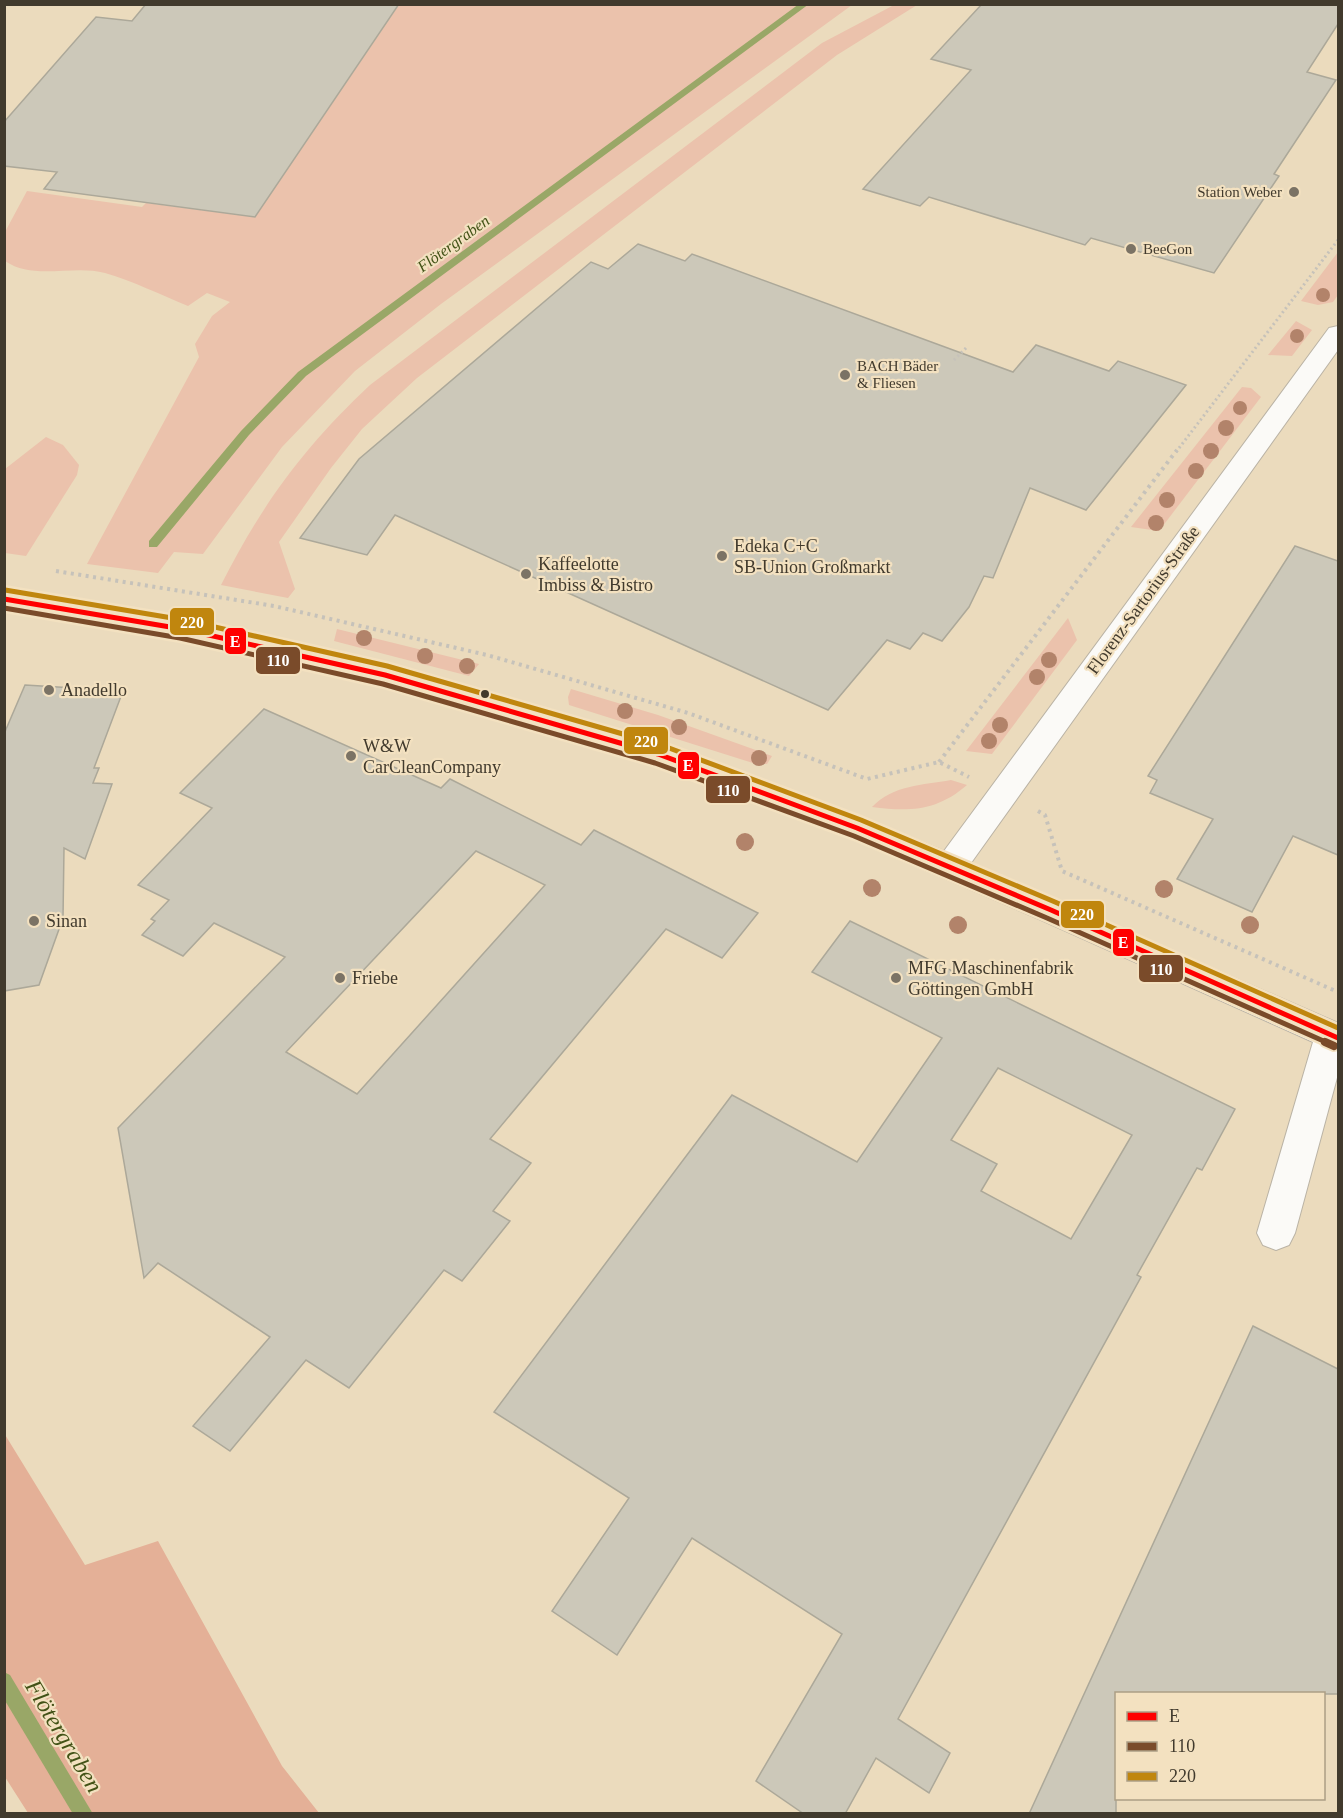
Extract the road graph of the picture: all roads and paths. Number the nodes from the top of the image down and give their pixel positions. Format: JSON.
{"nodes":[{"id":1,"x":1338,"y":240,"type":"edge"},
{"id":2,"x":1338,"y":333,"type":"edge"},
{"id":3,"x":967,"y":347,"type":"dead end"},
{"id":4,"x":954,"y":360,"type":"dead end"},
{"id":5,"x":47,"y":570,"type":"dead end"},
{"id":6,"x":4,"y":599,"type":"edge"},
{"id":7,"x":939,"y":762,"type":"junction"},
{"id":8,"x":1002,"y":793,"type":"junction"},
{"id":9,"x":950,"y":868,"type":"junction"},
{"id":10,"x":1338,"y":992,"type":"edge"},
{"id":11,"x":1335,"y":1036,"type":"edge"},
{"id":12,"x":1276,"y":1233,"type":"dead end"}],
"edges":[{"from":1,"to":7,"type":"path"},
{"from":2,"to":8,"type":"street","name":"Florenz-Sartorius-Straße"},
{"from":3,"to":4,"type":"path"},
{"from":5,"to":7,"type":"path"},
{"from":6,"to":9,"type":"street"},
{"from":7,"to":8,"type":"path"},
{"from":8,"to":9,"type":"street","name":"Florenz-Sartorius-Straße"},
{"from":8,"to":10,"type":"path"},
{"from":9,"to":11,"type":"street"},
{"from":11,"to":12,"type":"street"}]}
